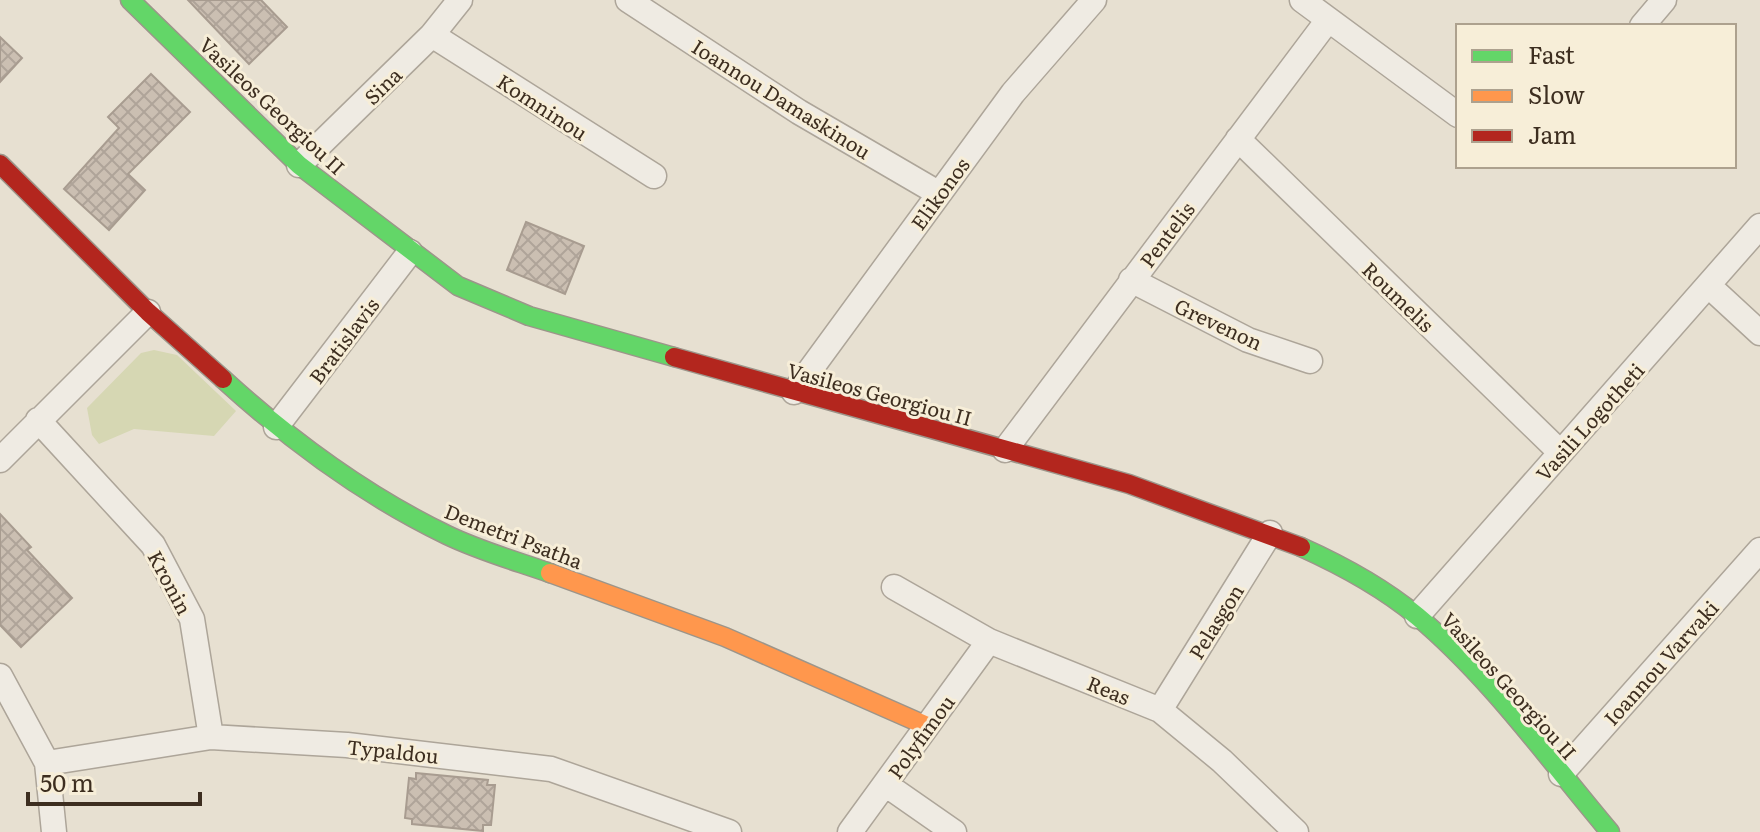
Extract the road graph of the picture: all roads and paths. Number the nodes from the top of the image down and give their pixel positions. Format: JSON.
{"nodes":[{"id":1,"x":130,"y":0,"type":"edge"},
{"id":2,"x":460,"y":0,"type":"edge"},
{"id":3,"x":628,"y":0,"type":"edge"},
{"id":4,"x":1094,"y":0,"type":"edge"},
{"id":5,"x":1302,"y":0,"type":"edge"},
{"id":6,"x":1664,"y":0,"type":"edge"},
{"id":7,"x":1328,"y":20,"type":"junction"},
{"id":8,"x":1644,"y":24,"type":"edge"},
{"id":9,"x":432,"y":35,"type":"junction"},
{"id":10,"x":1456,"y":114,"type":"edge"},
{"id":11,"x":1238,"y":139,"type":"junction"},
{"id":12,"x":0,"y":164,"type":"edge"},
{"id":13,"x":299,"y":165,"type":"junction"},
{"id":14,"x":654,"y":176,"type":"dead end"},
{"id":15,"x":938,"y":193,"type":"junction"},
{"id":16,"x":1760,"y":226,"type":"edge"},
{"id":17,"x":410,"y":252,"type":"junction"},
{"id":18,"x":1131,"y":280,"type":"junction"},
{"id":19,"x":1709,"y":286,"type":"junction"},
{"id":20,"x":148,"y":312,"type":"junction"},
{"id":21,"x":1760,"y":333,"type":"edge"},
{"id":22,"x":1310,"y":361,"type":"dead end"},
{"id":23,"x":794,"y":392,"type":"junction"},
{"id":24,"x":38,"y":420,"type":"junction"},
{"id":25,"x":276,"y":427,"type":"junction"},
{"id":26,"x":1005,"y":450,"type":"junction"},
{"id":27,"x":1560,"y":452,"type":"junction"},
{"id":28,"x":0,"y":460,"type":"edge"},
{"id":29,"x":1270,"y":533,"type":"junction"},
{"id":30,"x":1760,"y":550,"type":"edge"},
{"id":31,"x":894,"y":587,"type":"dead end"},
{"id":32,"x":1417,"y":616,"type":"junction"},
{"id":33,"x":989,"y":641,"type":"junction"},
{"id":34,"x":0,"y":676,"type":"edge"},
{"id":35,"x":1160,"y":710,"type":"junction"},
{"id":36,"x":927,"y":726,"type":"junction"},
{"id":37,"x":211,"y":737,"type":"junction"},
{"id":38,"x":47,"y":763,"type":"junction"},
{"id":39,"x":1561,"y":774,"type":"junction"},
{"id":40,"x":885,"y":784,"type":"junction"},
{"id":41,"x":54,"y":832,"type":"edge"},
{"id":42,"x":729,"y":832,"type":"edge"},
{"id":43,"x":850,"y":832,"type":"edge"},
{"id":44,"x":954,"y":832,"type":"edge"},
{"id":45,"x":1296,"y":832,"type":"edge"},
{"id":46,"x":1610,"y":832,"type":"edge"}],
"edges":[{"from":1,"to":13,"type":"street","name":"Vasileos Georgiou II"},
{"from":2,"to":9,"type":"street","name":"Sina"},
{"from":3,"to":15,"type":"street","name":"Ioannou Damaskinou"},
{"from":4,"to":15,"type":"street","name":"Elikonos"},
{"from":5,"to":7,"type":"street"},
{"from":6,"to":8,"type":"street"},
{"from":7,"to":10,"type":"street"},
{"from":7,"to":11,"type":"street","name":"Pentelis"},
{"from":9,"to":13,"type":"street","name":"Sina"},
{"from":9,"to":14,"type":"street","name":"Komninou"},
{"from":11,"to":18,"type":"street","name":"Pentelis"},
{"from":11,"to":27,"type":"street","name":"Roumelis"},
{"from":12,"to":20,"type":"street","name":"Demetri Psatha"},
{"from":13,"to":17,"type":"street","name":"Vasileos Georgiou II"},
{"from":15,"to":23,"type":"street","name":"Elikonos"},
{"from":16,"to":19,"type":"street","name":"Vasili Logotheti"},
{"from":17,"to":23,"type":"street","name":"Vasileos Georgiou II"},
{"from":17,"to":25,"type":"street","name":"Bratislavis"},
{"from":18,"to":22,"type":"street","name":"Grevenon"},
{"from":18,"to":26,"type":"street","name":"Pentelis"},
{"from":19,"to":21,"type":"street"},
{"from":19,"to":27,"type":"street","name":"Vasili Logotheti"},
{"from":20,"to":24,"type":"street"},
{"from":20,"to":25,"type":"street","name":"Demetri Psatha"},
{"from":23,"to":26,"type":"street","name":"Vasileos Georgiou II"},
{"from":24,"to":28,"type":"street"},
{"from":24,"to":37,"type":"street","name":"Kronin"},
{"from":25,"to":36,"type":"street","name":"Demetri Psatha"},
{"from":26,"to":29,"type":"street","name":"Vasileos Georgiou II"},
{"from":27,"to":32,"type":"street","name":"Vasili Logotheti"},
{"from":29,"to":32,"type":"street","name":"Vasileos Georgiou II"},
{"from":29,"to":35,"type":"street","name":"Pelasgon"},
{"from":30,"to":39,"type":"street","name":"Ioannou Varvaki"},
{"from":31,"to":33,"type":"street","name":"Reas"},
{"from":32,"to":39,"type":"street","name":"Vasileos Georgiou II"},
{"from":33,"to":35,"type":"street","name":"Reas"},
{"from":33,"to":36,"type":"street","name":"Polyfimou"},
{"from":34,"to":38,"type":"street"},
{"from":35,"to":45,"type":"street","name":"Reas"},
{"from":36,"to":40,"type":"street","name":"Polyfimou"},
{"from":37,"to":38,"type":"street","name":"Typaldou"},
{"from":37,"to":42,"type":"street","name":"Typaldou"},
{"from":38,"to":41,"type":"street"},
{"from":39,"to":46,"type":"street","name":"Vasileos Georgiou II"},
{"from":40,"to":43,"type":"street","name":"Polyfimou"},
{"from":40,"to":44,"type":"street"}]}
